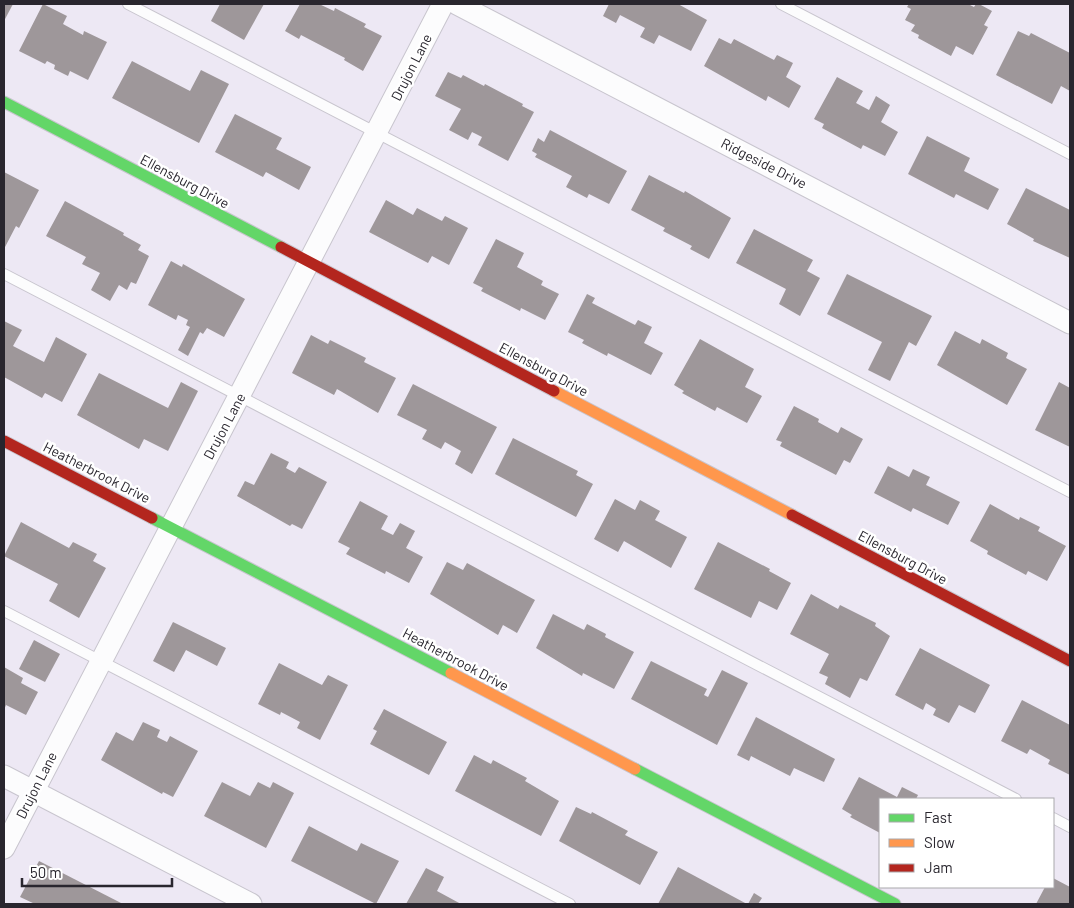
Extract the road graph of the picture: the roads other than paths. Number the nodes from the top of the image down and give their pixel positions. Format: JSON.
{"nodes":[{"id":1,"x":128,"y":4,"type":"edge"},
{"id":2,"x":443,"y":4,"type":"edge"},
{"id":3,"x":457,"y":4,"type":"edge"},
{"id":4,"x":781,"y":4,"type":"edge"},
{"id":5,"x":4,"y":102,"type":"edge"},
{"id":6,"x":377,"y":132,"type":"junction"},
{"id":7,"x":1070,"y":154,"type":"edge"},
{"id":8,"x":310,"y":263,"type":"junction"},
{"id":9,"x":4,"y":274,"type":"edge"},
{"id":10,"x":1070,"y":323,"type":"edge"},
{"id":11,"x":240,"y":397,"type":"junction"},
{"id":12,"x":4,"y":441,"type":"edge"},
{"id":13,"x":1070,"y":492,"type":"edge"},
{"id":14,"x":170,"y":527,"type":"junction"},
{"id":15,"x":4,"y":611,"type":"edge"},
{"id":16,"x":100,"y":661,"type":"junction"},
{"id":17,"x":1070,"y":662,"type":"edge"},
{"id":18,"x":4,"y":776,"type":"edge"},
{"id":19,"x":33,"y":792,"type":"junction"},
{"id":20,"x":1014,"y":798,"type":"edge"},
{"id":21,"x":1054,"y":819,"type":"edge"},
{"id":22,"x":1070,"y":827,"type":"edge"},
{"id":23,"x":4,"y":848,"type":"edge"},
{"id":24,"x":251,"y":904,"type":"edge"},
{"id":25,"x":570,"y":904,"type":"edge"},
{"id":26,"x":895,"y":904,"type":"edge"}],
"edges":[{"from":1,"to":6,"type":"lane"},
{"from":2,"to":6,"type":"street","name":"Drujon Lane"},
{"from":3,"to":10,"type":"street","name":"Ridgeside Drive"},
{"from":4,"to":7,"type":"lane"},
{"from":5,"to":8,"type":"street","name":"Ellensburg Drive"},
{"from":6,"to":8,"type":"street","name":"Drujon Lane"},
{"from":6,"to":13,"type":"lane"},
{"from":8,"to":11,"type":"street","name":"Drujon Lane"},
{"from":8,"to":17,"type":"street","name":"Ellensburg Drive"},
{"from":9,"to":11,"type":"lane"},
{"from":11,"to":14,"type":"street","name":"Drujon Lane"},
{"from":11,"to":20,"type":"lane"},
{"from":12,"to":14,"type":"street","name":"Heatherbrook Drive"},
{"from":14,"to":16,"type":"street","name":"Drujon Lane"},
{"from":14,"to":26,"type":"street","name":"Heatherbrook Drive"},
{"from":15,"to":16,"type":"lane"},
{"from":16,"to":19,"type":"street","name":"Drujon Lane"},
{"from":16,"to":25,"type":"lane"},
{"from":18,"to":19,"type":"street"},
{"from":19,"to":23,"type":"street","name":"Drujon Lane"},
{"from":19,"to":24,"type":"street"},
{"from":21,"to":22,"type":"lane"}]}
